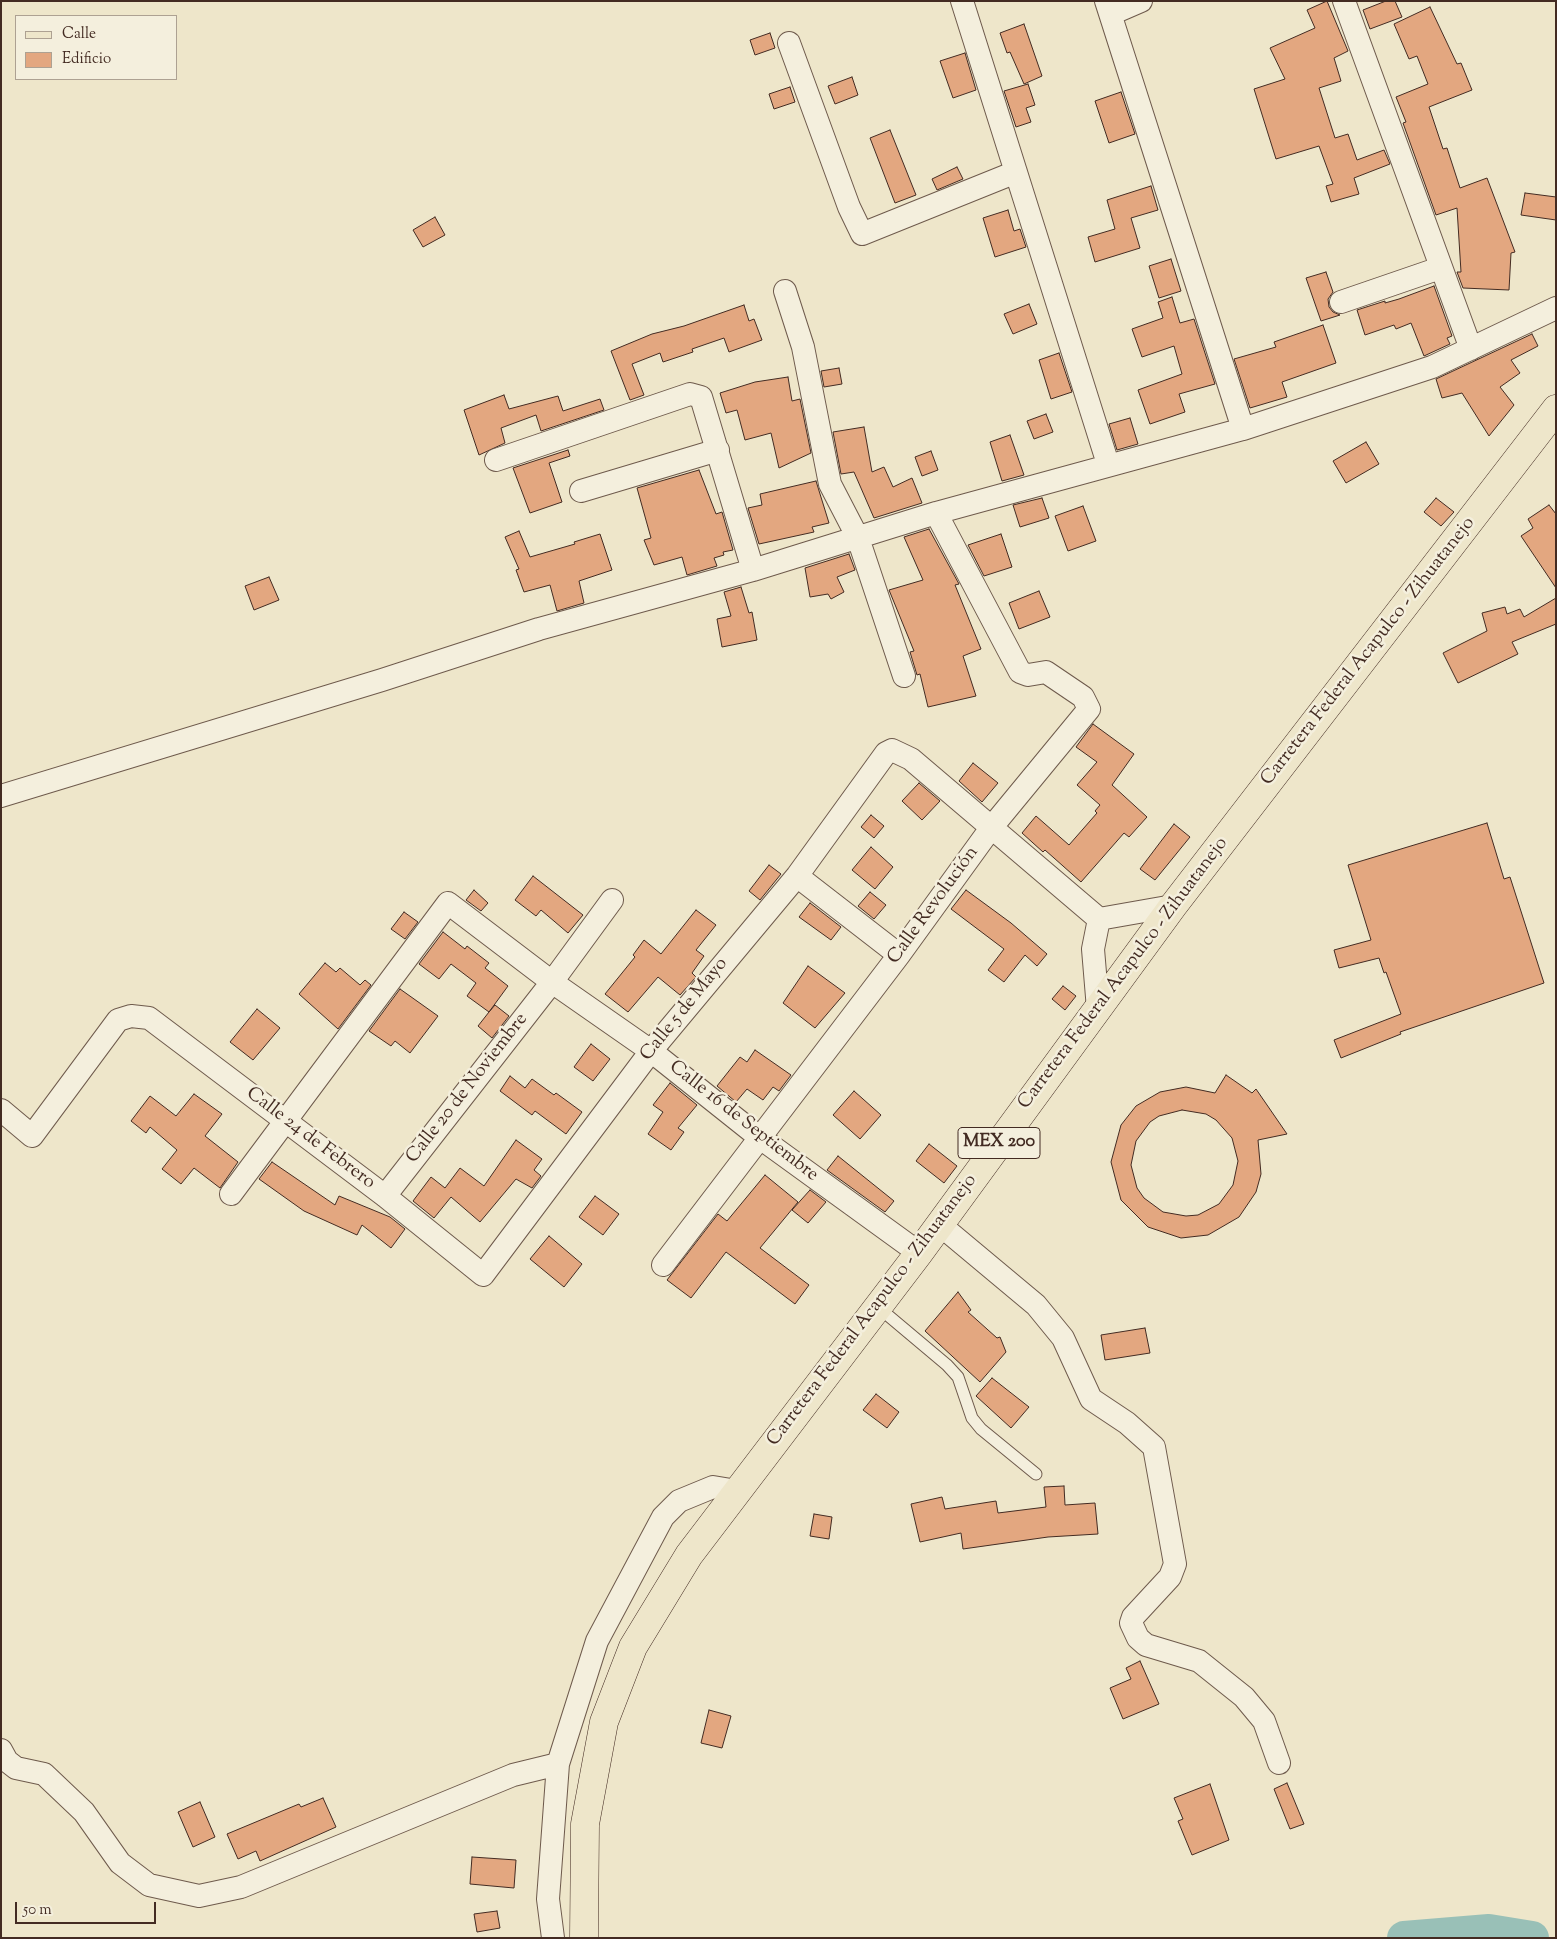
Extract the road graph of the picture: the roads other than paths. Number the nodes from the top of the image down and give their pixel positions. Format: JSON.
{"nodes":[{"id":1,"x":962,"y":1,"type":"edge"},
{"id":2,"x":1141,"y":1,"type":"edge"},
{"id":3,"x":1344,"y":1,"type":"edge"},
{"id":4,"x":1109,"y":8,"type":"edge"},
{"id":5,"x":790,"y":43,"type":"dead end"},
{"id":6,"x":1016,"y":172,"type":"junction"},
{"id":7,"x":1440,"y":268,"type":"junction"},
{"id":8,"x":785,"y":291,"type":"dead end"},
{"id":9,"x":1341,"y":302,"type":"dead end"},
{"id":10,"x":1556,"y":308,"type":"edge"},
{"id":11,"x":1471,"y":349,"type":"junction"},
{"id":12,"x":1556,"y":409,"type":"edge"},
{"id":13,"x":1244,"y":429,"type":"junction"},
{"id":14,"x":718,"y":450,"type":"junction"},
{"id":15,"x":496,"y":460,"type":"dead end"},
{"id":16,"x":1108,"y":464,"type":"junction"},
{"id":17,"x":581,"y":491,"type":"dead end"},
{"id":18,"x":936,"y":513,"type":"junction"},
{"id":19,"x":858,"y":538,"type":"junction"},
{"id":20,"x":753,"y":570,"type":"junction"},
{"id":21,"x":904,"y":676,"type":"dead end"},
{"id":22,"x":1,"y":796,"type":"edge"},
{"id":23,"x":991,"y":828,"type":"junction"},
{"id":24,"x":797,"y":876,"type":"junction"},
{"id":25,"x":612,"y":900,"type":"dead end"},
{"id":26,"x":1173,"y":906,"type":"junction"},
{"id":27,"x":1099,"y":919,"type":"junction"},
{"id":28,"x":899,"y":955,"type":"junction"},
{"id":29,"x":552,"y":982,"type":"junction"},
{"id":30,"x":1098,"y":1009,"type":"junction"},
{"id":31,"x":651,"y":1051,"type":"junction"},
{"id":32,"x":1,"y":1110,"type":"edge"},
{"id":33,"x":285,"y":1120,"type":"junction"},
{"id":34,"x":759,"y":1138,"type":"junction"},
{"id":35,"x":231,"y":1194,"type":"dead end"},
{"id":36,"x":384,"y":1196,"type":"junction"},
{"id":37,"x":939,"y":1224,"type":"junction"},
{"id":38,"x":919,"y":1253,"type":"junction"},
{"id":39,"x":663,"y":1265,"type":"dead end"},
{"id":40,"x":483,"y":1275,"type":"joint"},
{"id":41,"x":877,"y":1306,"type":"junction"},
{"id":42,"x":1036,"y":1474,"type":"dead end"},
{"id":43,"x":737,"y":1491,"type":"junction"},
{"id":44,"x":1,"y":1750,"type":"edge"},
{"id":45,"x":1279,"y":1763,"type":"dead end"},
{"id":46,"x":558,"y":1764,"type":"junction"},
{"id":47,"x":553,"y":1938,"type":"edge"},
{"id":48,"x":584,"y":1938,"type":"edge"}],
"edges":[{"from":1,"to":6,"type":"street"},
{"from":2,"to":4,"type":"street"},
{"from":3,"to":7,"type":"street"},
{"from":4,"to":13,"type":"street"},
{"from":5,"to":6,"type":"street"},
{"from":6,"to":16,"type":"street"},
{"from":7,"to":9,"type":"street"},
{"from":7,"to":11,"type":"street"},
{"from":8,"to":19,"type":"street"},
{"from":10,"to":11,"type":"street"},
{"from":11,"to":13,"type":"street"},
{"from":12,"to":26,"type":"main road","name":"Carretera Federal Acapulco - Zihuatanejo","number":"MEX 200"},
{"from":13,"to":16,"type":"street"},
{"from":14,"to":15,"type":"street"},
{"from":14,"to":17,"type":"street"},
{"from":14,"to":20,"type":"street"},
{"from":16,"to":18,"type":"street"},
{"from":18,"to":19,"type":"street"},
{"from":18,"to":23,"type":"street","name":"Calle Revolución"},
{"from":19,"to":20,"type":"street"},
{"from":19,"to":21,"type":"street"},
{"from":20,"to":22,"type":"street"},
{"from":23,"to":24,"type":"street","name":"Calle 5 de Mayo"},
{"from":23,"to":27,"type":"street"},
{"from":23,"to":28,"type":"street","name":"Calle Revolución"},
{"from":24,"to":28,"type":"street"},
{"from":24,"to":31,"type":"street","name":"Calle 5 de Mayo"},
{"from":25,"to":29,"type":"street","name":"Calle 20 de Noviembre"},
{"from":26,"to":27,"type":"street"},
{"from":26,"to":30,"type":"main road","name":"Carretera Federal Acapulco - Zihuatanejo","number":"MEX 200"},
{"from":27,"to":30,"type":"street"},
{"from":28,"to":34,"type":"street","name":"Calle Revolución"},
{"from":29,"to":31,"type":"street","name":"Calle 16 de Septiembre"},
{"from":29,"to":33,"type":"street","name":"Calle 16 de Septiembre"},
{"from":29,"to":36,"type":"street","name":"Calle 20 de Noviembre"},
{"from":30,"to":37,"type":"main road","name":"Carretera Federal Acapulco - Zihuatanejo","number":"MEX 200"},
{"from":31,"to":34,"type":"street","name":"Calle 16 de Septiembre"},
{"from":31,"to":40,"type":"street","name":"Calle 5 de Mayo"},
{"from":32,"to":33,"type":"street","name":"Calle 24 de Febrero"},
{"from":33,"to":35,"type":"street"},
{"from":33,"to":36,"type":"street","name":"Calle 24 de Febrero"},
{"from":34,"to":38,"type":"street","name":"Calle 16 de Septiembre"},
{"from":34,"to":39,"type":"street","name":"Calle Revolución"},
{"from":36,"to":40,"type":"street","name":"Calle 24 de Febrero"},
{"from":37,"to":38,"type":"main road","name":"Carretera Federal Acapulco - Zihuatanejo","number":"MEX 200"},
{"from":37,"to":45,"type":"street"},
{"from":38,"to":41,"type":"main road","name":"Carretera Federal Acapulco - Zihuatanejo","number":"MEX 200"},
{"from":41,"to":42,"type":"lane"},
{"from":41,"to":43,"type":"main road","name":"Carretera Federal Acapulco - Zihuatanejo","number":"MEX 200"},
{"from":43,"to":46,"type":"street"},
{"from":43,"to":48,"type":"main road","name":"Carretera Federal Acapulco - Zihuatanejo","number":"MEX 200"},
{"from":44,"to":46,"type":"street"},
{"from":46,"to":47,"type":"street"}]}
